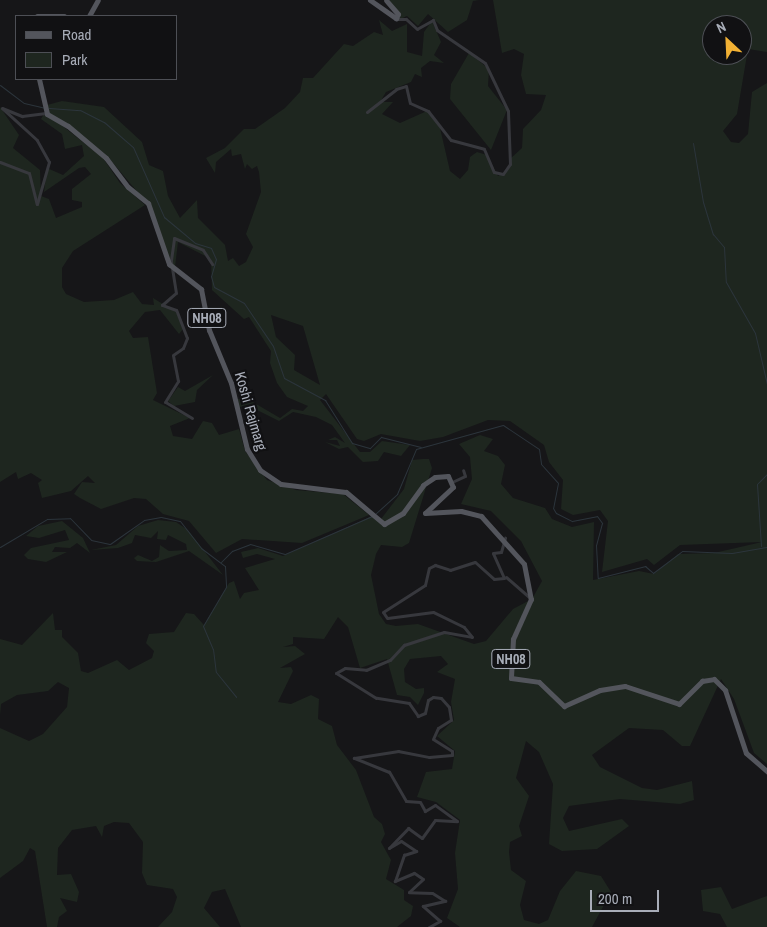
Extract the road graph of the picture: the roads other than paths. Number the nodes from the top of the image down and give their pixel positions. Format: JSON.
{"nodes":[{"id":1,"x":98,"y":0,"type":"edge"},
{"id":2,"x":370,"y":0,"type":"edge"},
{"id":3,"x":386,"y":0,"type":"edge"},
{"id":4,"x":90,"y":15,"type":"edge"},
{"id":5,"x":394,"y":19,"type":"junction"},
{"id":6,"x":39,"y":80,"type":"edge"},
{"id":7,"x":46,"y":111,"type":"junction"},
{"id":8,"x":367,"y":112,"type":"dead end"},
{"id":9,"x":0,"y":162,"type":"edge"},
{"id":10,"x":212,"y":264,"type":"dead end"},
{"id":11,"x":173,"y":268,"type":"junction"},
{"id":12,"x":192,"y":418,"type":"dead end"},
{"id":13,"x":463,"y":470,"type":"dead end"},
{"id":14,"x":452,"y":482,"type":"junction"},
{"id":15,"x":505,"y":538,"type":"junction"},
{"id":16,"x":506,"y":577,"type":"junction"},
{"id":17,"x":531,"y":599,"type":"junction"},
{"id":18,"x":767,"y":770,"type":"edge"},
{"id":19,"x":428,"y":927,"type":"edge"}],
"edges":[{"from":1,"to":4,"type":"main road"},
{"from":2,"to":5,"type":"main road"},
{"from":3,"to":5,"type":"main road"},
{"from":5,"to":8,"type":"street"},
{"from":6,"to":7,"type":"main road"},
{"from":7,"to":9,"type":"street"},
{"from":7,"to":11,"type":"main road","name":"Koshi Rajmarg","number":"NH08"},
{"from":10,"to":11,"type":"street"},
{"from":11,"to":12,"type":"street"},
{"from":11,"to":14,"type":"main road","name":"Koshi Rajmarg","number":"NH08"},
{"from":13,"to":14,"type":"street"},
{"from":14,"to":15,"type":"main road"},
{"from":15,"to":16,"type":"street"},
{"from":15,"to":17,"type":"main road"},
{"from":16,"to":17,"type":"street"},
{"from":16,"to":19,"type":"street"},
{"from":17,"to":18,"type":"main road","number":"NH08"}]}
